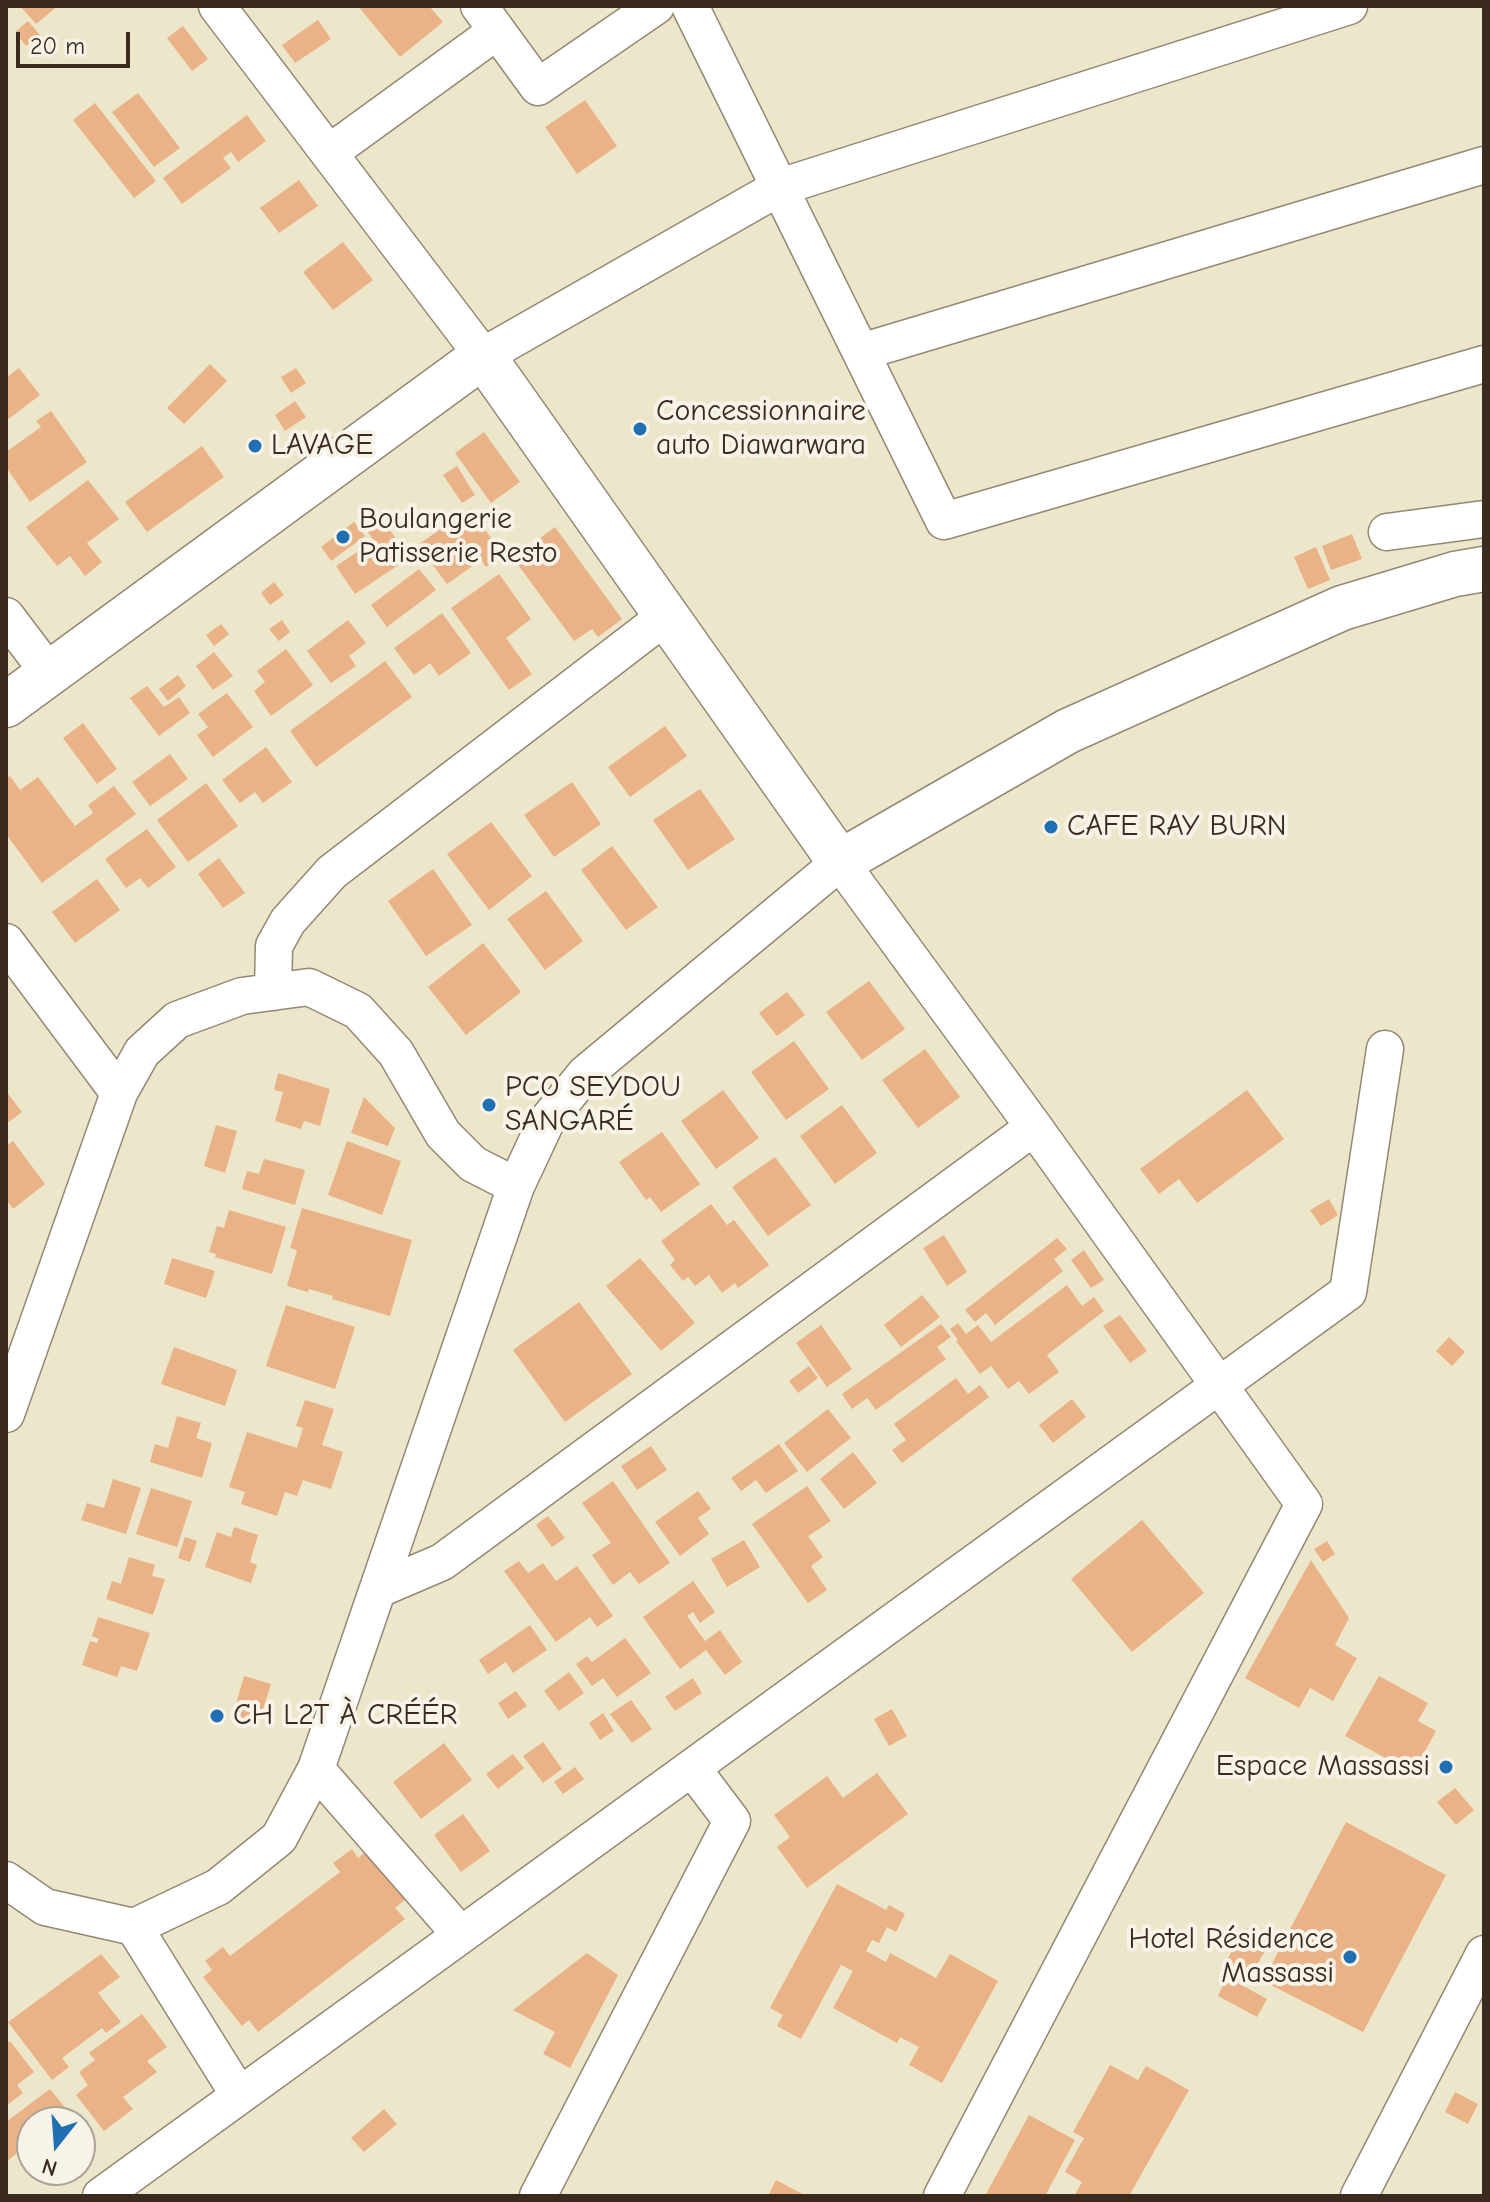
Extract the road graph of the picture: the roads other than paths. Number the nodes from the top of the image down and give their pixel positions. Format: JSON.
{"nodes":[{"id":1,"x":217,"y":6,"type":"edge"},
{"id":2,"x":656,"y":6,"type":"edge"},
{"id":3,"x":690,"y":6,"type":"edge"},
{"id":4,"x":1349,"y":6,"type":"edge"},
{"id":5,"x":488,"y":18,"type":"edge"},
{"id":6,"x":329,"y":153,"type":"junction"},
{"id":7,"x":1484,"y":165,"type":"edge"},
{"id":8,"x":780,"y":187,"type":"junction"},
{"id":9,"x":861,"y":352,"type":"junction"},
{"id":10,"x":483,"y":356,"type":"junction"},
{"id":11,"x":1484,"y":364,"type":"edge"},
{"id":12,"x":1484,"y":519,"type":"edge"},
{"id":13,"x":1387,"y":532,"type":"dead end"},
{"id":14,"x":1484,"y":569,"type":"edge"},
{"id":15,"x":6,"y":616,"type":"edge"},
{"id":16,"x":666,"y":616,"type":"junction"},
{"id":17,"x":49,"y":673,"type":"junction"},
{"id":18,"x":6,"y":705,"type":"edge"},
{"id":19,"x":840,"y":862,"type":"junction"},
{"id":20,"x":6,"y":942,"type":"edge"},
{"id":21,"x":273,"y":992,"type":"junction"},
{"id":22,"x":1385,"y":1049,"type":"dead end"},
{"id":23,"x":119,"y":1093,"type":"junction"},
{"id":24,"x":1034,"y":1127,"type":"junction"},
{"id":25,"x":516,"y":1186,"type":"junction"},
{"id":26,"x":1219,"y":1386,"type":"junction"},
{"id":27,"x":6,"y":1414,"type":"edge"},
{"id":28,"x":379,"y":1589,"type":"junction"},
{"id":29,"x":692,"y":1768,"type":"junction"},
{"id":30,"x":316,"y":1769,"type":"junction"},
{"id":31,"x":6,"y":1880,"type":"edge"},
{"id":32,"x":134,"y":1927,"type":"junction"},
{"id":33,"x":461,"y":1935,"type":"junction"},
{"id":34,"x":1484,"y":1954,"type":"edge"},
{"id":35,"x":239,"y":2095,"type":"junction"},
{"id":36,"x":101,"y":2196,"type":"edge"},
{"id":37,"x":538,"y":2196,"type":"edge"},
{"id":38,"x":942,"y":2196,"type":"edge"},
{"id":39,"x":1359,"y":2196,"type":"edge"}],
"edges":[{"from":1,"to":6,"type":"street"},
{"from":2,"to":5,"type":"street"},
{"from":3,"to":8,"type":"street"},
{"from":4,"to":8,"type":"street"},
{"from":5,"to":6,"type":"street"},
{"from":6,"to":10,"type":"street"},
{"from":7,"to":9,"type":"street"},
{"from":8,"to":9,"type":"street"},
{"from":8,"to":10,"type":"street"},
{"from":9,"to":11,"type":"street"},
{"from":10,"to":16,"type":"street"},
{"from":10,"to":17,"type":"street"},
{"from":12,"to":13,"type":"street"},
{"from":14,"to":19,"type":"street"},
{"from":15,"to":17,"type":"street"},
{"from":16,"to":19,"type":"street"},
{"from":16,"to":21,"type":"street"},
{"from":17,"to":18,"type":"street"},
{"from":19,"to":24,"type":"street"},
{"from":19,"to":25,"type":"street"},
{"from":20,"to":23,"type":"street"},
{"from":21,"to":23,"type":"street"},
{"from":21,"to":25,"type":"street"},
{"from":22,"to":26,"type":"street"},
{"from":23,"to":27,"type":"street"},
{"from":24,"to":26,"type":"street"},
{"from":24,"to":28,"type":"street"},
{"from":25,"to":28,"type":"street"},
{"from":26,"to":29,"type":"street"},
{"from":26,"to":38,"type":"street"},
{"from":28,"to":30,"type":"street"},
{"from":29,"to":33,"type":"street"},
{"from":29,"to":37,"type":"street"},
{"from":30,"to":32,"type":"street"},
{"from":30,"to":33,"type":"street"},
{"from":31,"to":32,"type":"street"},
{"from":32,"to":35,"type":"street"},
{"from":33,"to":35,"type":"street"},
{"from":34,"to":39,"type":"street"},
{"from":35,"to":36,"type":"street"}]}
